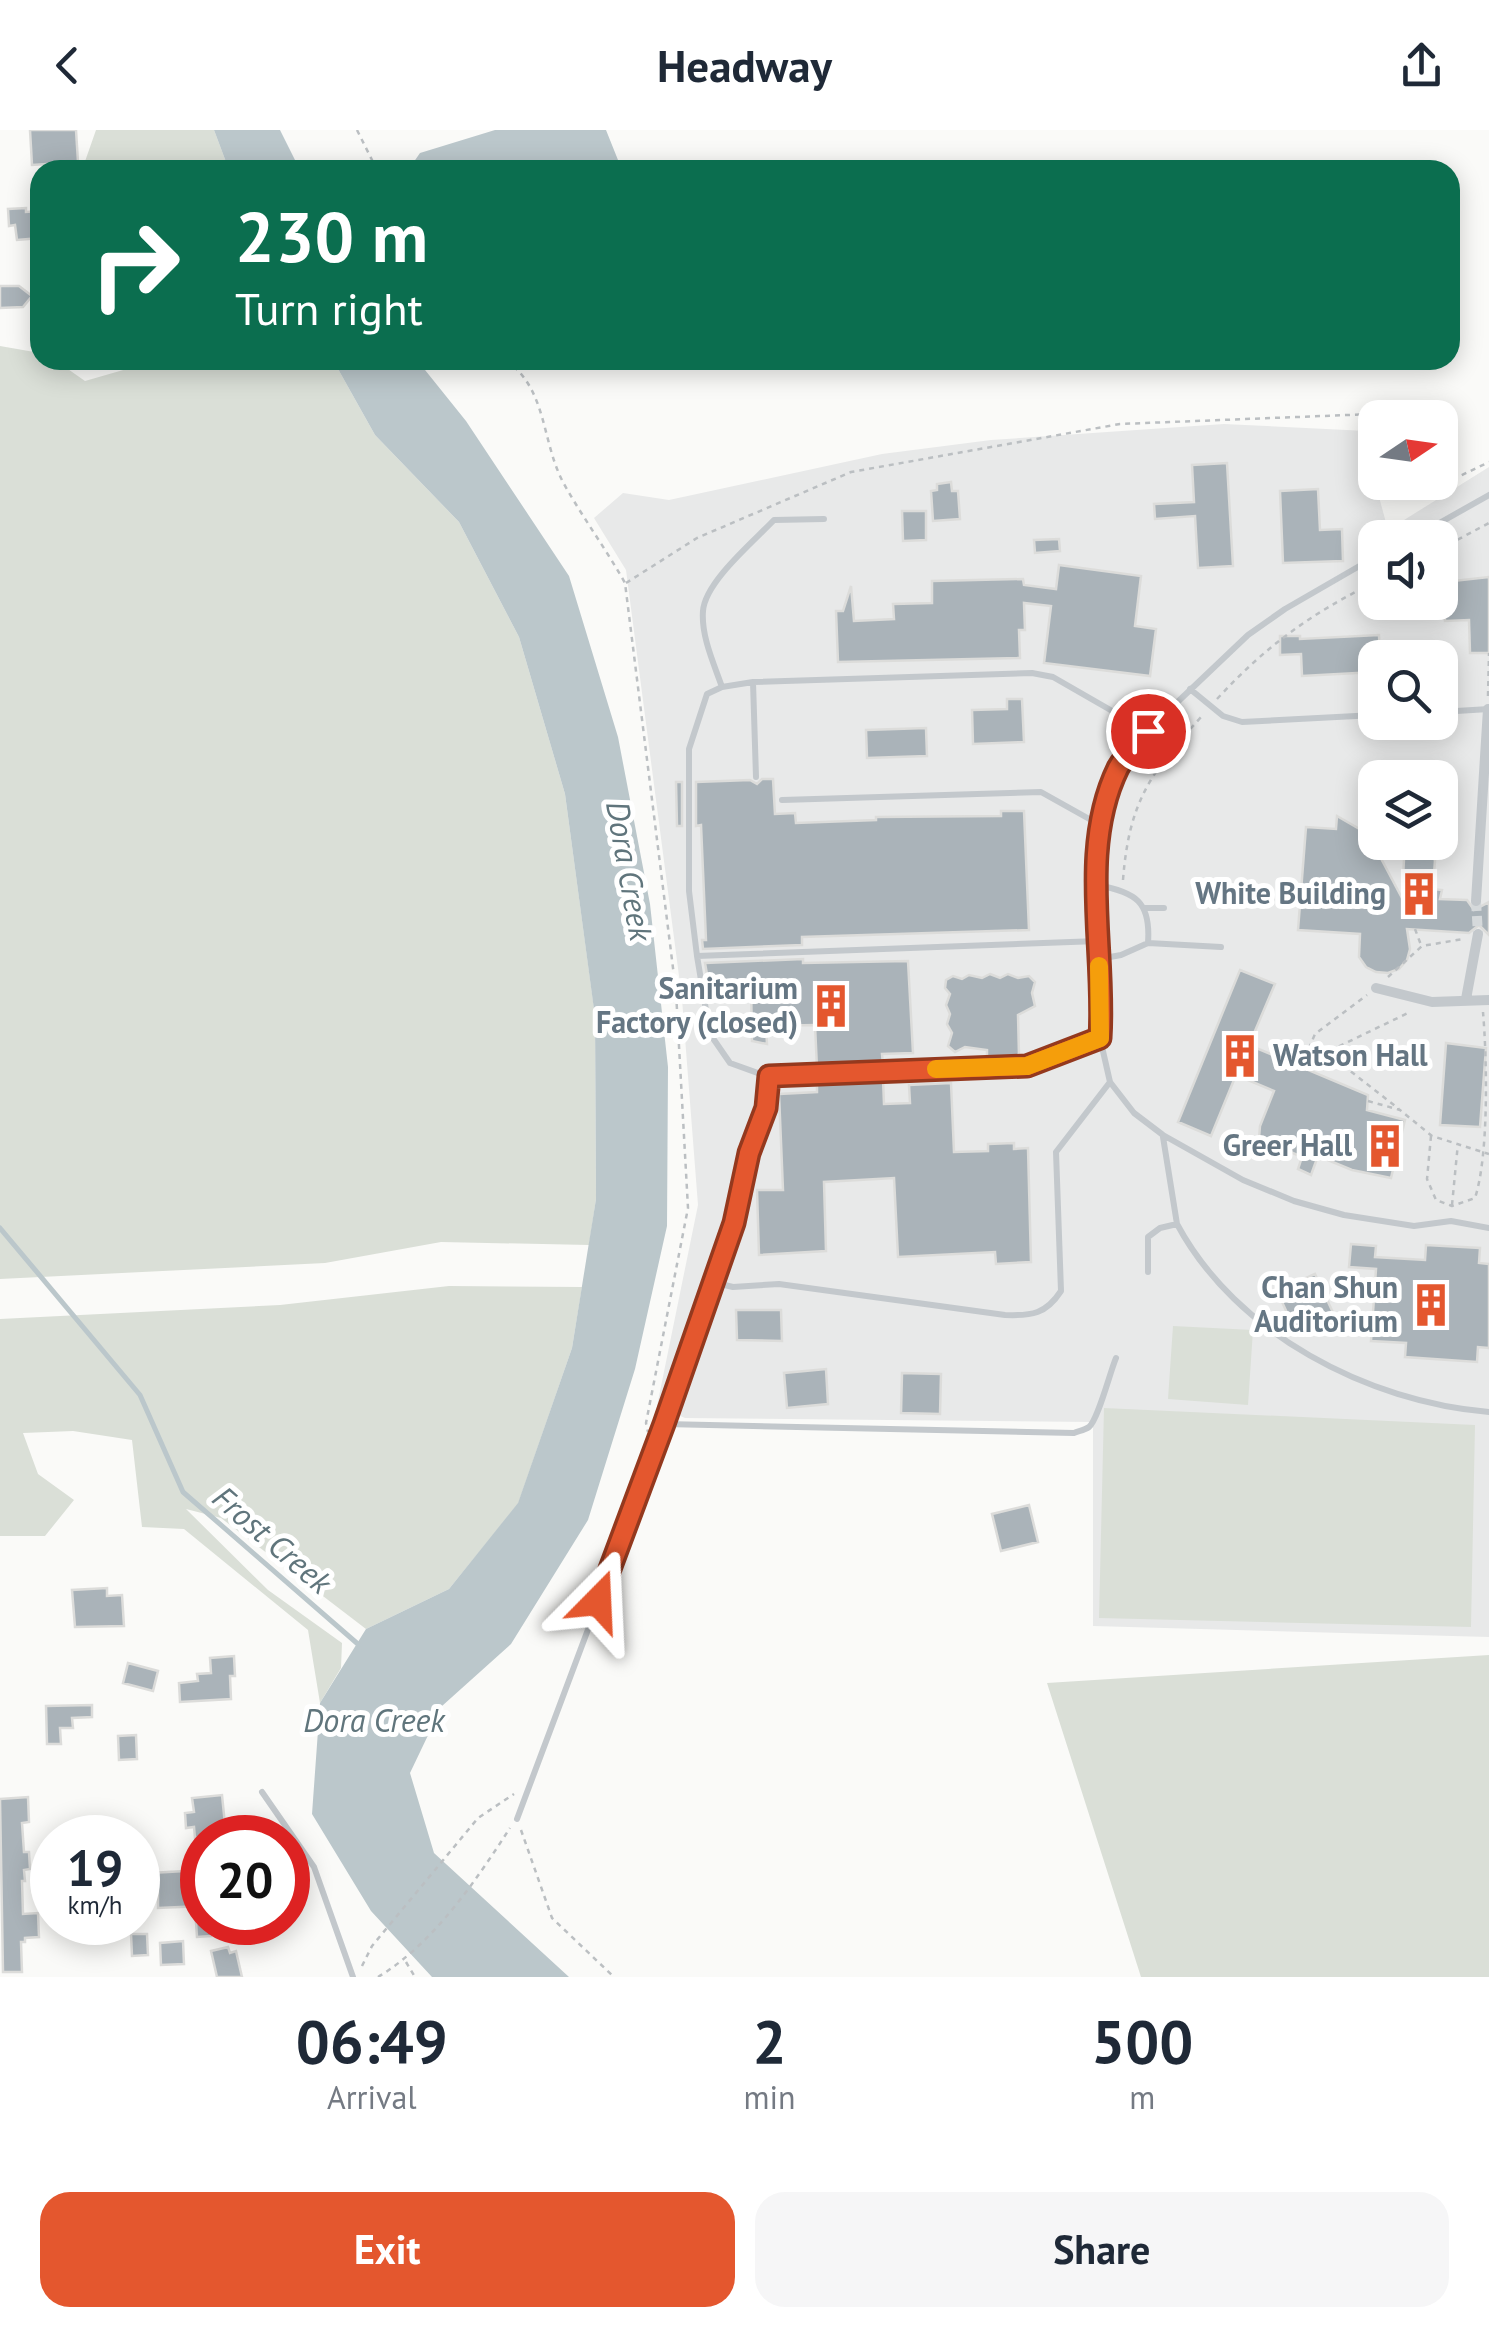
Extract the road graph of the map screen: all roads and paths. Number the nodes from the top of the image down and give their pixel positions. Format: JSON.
{"nodes":[{"id":1,"x":357,"y":130,"type":"edge"},
{"id":2,"x":372,"y":160,"type":"edge"},
{"id":3,"x":520,"y":370,"type":"edge"},
{"id":4,"x":1358,"y":414,"type":"edge"},
{"id":5,"x":1489,"y":462,"type":"edge"},
{"id":6,"x":1458,"y":477,"type":"edge"},
{"id":7,"x":1489,"y":495,"type":"edge"},
{"id":8,"x":824,"y":519,"type":"dead end"},
{"id":9,"x":1444,"y":520,"type":"edge"},
{"id":10,"x":1489,"y":523,"type":"edge"},
{"id":11,"x":1458,"y":539,"type":"edge"},
{"id":12,"x":1358,"y":568,"type":"edge"},
{"id":13,"x":625,"y":583,"type":"junction"},
{"id":14,"x":1488,"y":652,"type":"edge"},
{"id":15,"x":754,"y":682,"type":"junction"},
{"id":16,"x":722,"y":687,"type":"junction"},
{"id":17,"x":1190,"y":689,"type":"junction"},
{"id":18,"x":1489,"y":710,"type":"edge"},
{"id":19,"x":1458,"y":711,"type":"edge"},
{"id":20,"x":1358,"y":716,"type":"edge"},
{"id":21,"x":1148,"y":731,"type":"junction"},
{"id":22,"x":756,"y":777,"type":"dead end"},
{"id":23,"x":782,"y":800,"type":"dead end"},
{"id":24,"x":1100,"y":825,"type":"junction"},
{"id":25,"x":1097,"y":885,"type":"junction"},
{"id":26,"x":1476,"y":901,"type":"tunnel mouth"},
{"id":27,"x":1146,"y":908,"type":"junction"},
{"id":28,"x":1164,"y":908,"type":"dead end"},
{"id":29,"x":1415,"y":930,"type":"dead end"},
{"id":30,"x":1478,"y":934,"type":"tunnel mouth"},
{"id":31,"x":1098,"y":941,"type":"junction"},
{"id":32,"x":1148,"y":944,"type":"junction"},
{"id":33,"x":1422,"y":946,"type":"dead end"},
{"id":34,"x":1222,"y":947,"type":"dead end"},
{"id":35,"x":698,"y":956,"type":"junction"},
{"id":36,"x":1099,"y":959,"type":"junction"},
{"id":37,"x":1376,"y":988,"type":"dead end"},
{"id":38,"x":1466,"y":1000,"type":"junction"},
{"id":39,"x":1486,"y":1000,"type":"edge"},
{"id":40,"x":1430,"y":1002,"type":"junction"},
{"id":41,"x":1100,"y":1038,"type":"junction"},
{"id":42,"x":1321,"y":1055,"type":"junction"},
{"id":43,"x":1303,"y":1061,"type":"dead end"},
{"id":44,"x":769,"y":1076,"type":"junction"},
{"id":45,"x":1110,"y":1082,"type":"junction"},
{"id":46,"x":1368,"y":1101,"type":"dead end"},
{"id":47,"x":1400,"y":1110,"type":"junction"},
{"id":48,"x":1163,"y":1136,"type":"junction"},
{"id":49,"x":1431,"y":1136,"type":"junction"},
{"id":50,"x":1458,"y":1142,"type":"junction"},
{"id":51,"x":1484,"y":1150,"type":"junction"},
{"id":52,"x":1489,"y":1154,"type":"edge"},
{"id":53,"x":1452,"y":1206,"type":"junction"},
{"id":54,"x":1178,"y":1224,"type":"junction"},
{"id":55,"x":1489,"y":1228,"type":"edge"},
{"id":56,"x":1148,"y":1272,"type":"dead end"},
{"id":57,"x":712,"y":1282,"type":"junction"},
{"id":58,"x":1116,"y":1358,"type":"dead end"},
{"id":59,"x":1489,"y":1412,"type":"edge"},
{"id":60,"x":664,"y":1424,"type":"junction"},
{"id":61,"x":653,"y":1454,"type":"junction"},
{"id":62,"x":529,"y":1784,"type":"junction"},
{"id":63,"x":262,"y":1792,"type":"dead end"},
{"id":64,"x":517,"y":1819,"type":"junction"},
{"id":65,"x":405,"y":1960,"type":"junction"},
{"id":66,"x":356,"y":1977,"type":"edge"},
{"id":67,"x":378,"y":1977,"type":"edge"},
{"id":68,"x":415,"y":1977,"type":"edge"},
{"id":69,"x":614,"y":1977,"type":"edge"}],
"edges":[{"from":1,"to":2,"type":"path"},
{"from":3,"to":13,"type":"path"},
{"from":4,"to":13,"type":"path"},
{"from":5,"to":6,"type":"path"},
{"from":7,"to":9,"type":"lane"},
{"from":8,"to":16,"type":"lane"},
{"from":10,"to":11,"type":"path"},
{"from":12,"to":17,"type":"lane"},
{"from":13,"to":61,"type":"path"},
{"from":14,"to":18,"type":"path"},
{"from":15,"to":16,"type":"lane"},
{"from":15,"to":21,"type":"lane"},
{"from":15,"to":22,"type":"lane"},
{"from":16,"to":35,"type":"lane"},
{"from":17,"to":20,"type":"lane"},
{"from":17,"to":21,"type":"lane"},
{"from":18,"to":19,"type":"lane"},
{"from":18,"to":26,"type":"street"},
{"from":21,"to":24,"type":"lane"},
{"from":23,"to":24,"type":"lane"},
{"from":24,"to":25,"type":"lane"},
{"from":25,"to":27,"type":"lane"},
{"from":25,"to":31,"type":"lane"},
{"from":27,"to":28,"type":"lane"},
{"from":27,"to":32,"type":"lane"},
{"from":29,"to":33,"type":"path"},
{"from":30,"to":38,"type":"street"},
{"from":31,"to":35,"type":"lane"},
{"from":31,"to":36,"type":"lane"},
{"from":32,"to":34,"type":"lane"},
{"from":32,"to":36,"type":"lane"},
{"from":35,"to":44,"type":"lane"},
{"from":36,"to":41,"type":"lane"},
{"from":37,"to":40,"type":"street"},
{"from":38,"to":39,"type":"street"},
{"from":38,"to":40,"type":"street"},
{"from":39,"to":51,"type":"path"},
{"from":40,"to":42,"type":"path"},
{"from":41,"to":44,"type":"lane"},
{"from":41,"to":45,"type":"lane"},
{"from":42,"to":43,"type":"path"},
{"from":42,"to":47,"type":"path"},
{"from":44,"to":57,"type":"lane"},
{"from":45,"to":48,"type":"lane"},
{"from":45,"to":57,"type":"lane"},
{"from":46,"to":47,"type":"path"},
{"from":47,"to":49,"type":"path"},
{"from":48,"to":54,"type":"lane"},
{"from":48,"to":55,"type":"lane"},
{"from":49,"to":50,"type":"path"},
{"from":49,"to":53,"type":"path"},
{"from":50,"to":51,"type":"path"},
{"from":50,"to":53,"type":"path"},
{"from":51,"to":52,"type":"path"},
{"from":51,"to":53,"type":"path"},
{"from":54,"to":56,"type":"lane"},
{"from":54,"to":59,"type":"lane"},
{"from":57,"to":60,"type":"lane"},
{"from":58,"to":60,"type":"lane"},
{"from":60,"to":61,"type":"lane"},
{"from":61,"to":62,"type":"lane"},
{"from":62,"to":64,"type":"lane"},
{"from":62,"to":66,"type":"path"},
{"from":63,"to":66,"type":"lane"},
{"from":64,"to":65,"type":"path"},
{"from":64,"to":69,"type":"path"},
{"from":65,"to":67,"type":"path"},
{"from":65,"to":68,"type":"path"}]}
